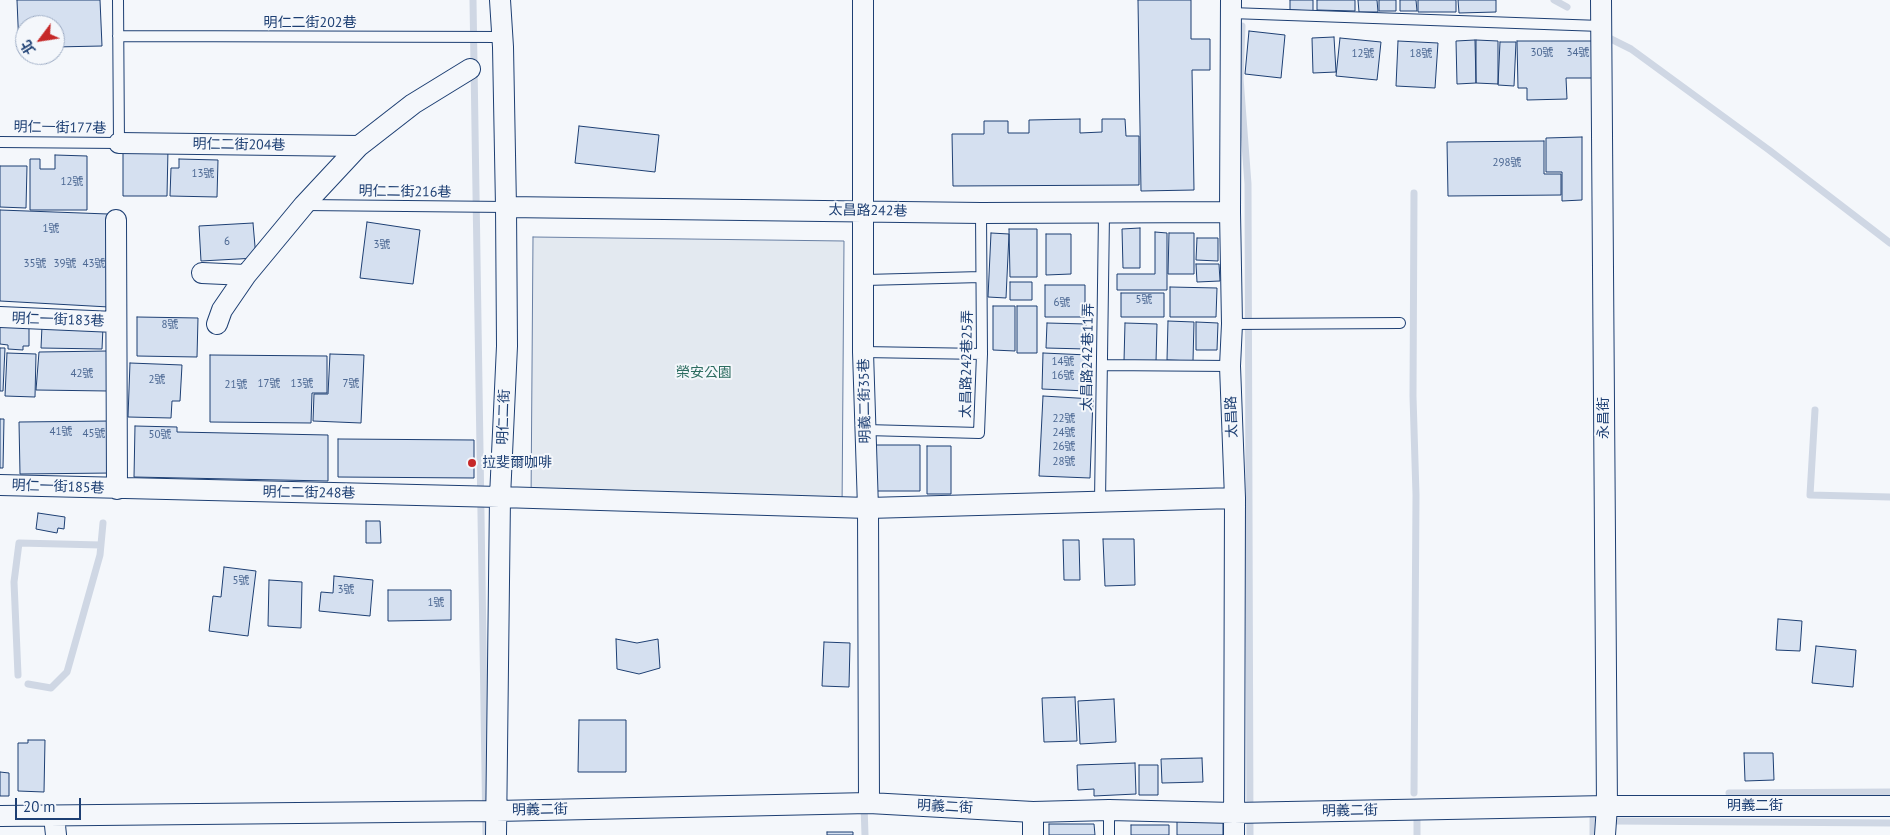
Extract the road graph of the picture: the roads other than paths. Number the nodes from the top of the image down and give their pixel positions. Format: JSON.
{"nodes":[{"id":1,"x":118,"y":0,"type":"edge"},
{"id":2,"x":500,"y":0,"type":"edge"},
{"id":3,"x":863,"y":0,"type":"edge"},
{"id":4,"x":1601,"y":0,"type":"edge"},
{"id":5,"x":1231,"y":6,"type":"edge"},
{"id":6,"x":1601,"y":26,"type":"junction"},
{"id":7,"x":118,"y":36,"type":"junction"},
{"id":8,"x":502,"y":37,"type":"junction"},
{"id":9,"x":470,"y":69,"type":"dead end"},
{"id":10,"x":0,"y":142,"type":"edge"},
{"id":11,"x":119,"y":143,"type":"junction"},
{"id":12,"x":359,"y":146,"type":"junction"},
{"id":13,"x":304,"y":205,"type":"junction"},
{"id":14,"x":506,"y":207,"type":"junction"},
{"id":15,"x":863,"y":211,"type":"junction"},
{"id":16,"x":1230,"y":212,"type":"junction"},
{"id":17,"x":981,"y":213,"type":"junction"},
{"id":18,"x":1104,"y":214,"type":"junction"},
{"id":19,"x":116,"y":220,"type":"dead end"},
{"id":20,"x":202,"y":273,"type":"dead end"},
{"id":21,"x":246,"y":275,"type":"junction"},
{"id":22,"x":982,"y":277,"type":"junction"},
{"id":23,"x":865,"y":280,"type":"junction"},
{"id":24,"x":0,"y":318,"type":"edge"},
{"id":25,"x":115,"y":322,"type":"junction"},
{"id":26,"x":217,"y":324,"type":"dead end"},
{"id":27,"x":1232,"y":324,"type":"junction"},
{"id":28,"x":1400,"y":324,"type":"dead end"},
{"id":29,"x":864,"y":352,"type":"junction"},
{"id":30,"x":982,"y":354,"type":"junction"},
{"id":31,"x":1102,"y":366,"type":"junction"},
{"id":32,"x":1230,"y":366,"type":"junction"},
{"id":33,"x":866,"y":430,"type":"junction"},
{"id":34,"x":0,"y":485,"type":"edge"},
{"id":35,"x":117,"y":489,"type":"junction"},
{"id":36,"x":500,"y":497,"type":"junction"},
{"id":37,"x":1235,"y":498,"type":"junction"},
{"id":38,"x":1100,"y":501,"type":"junction"},
{"id":39,"x":868,"y":508,"type":"junction"},
{"id":40,"x":869,"y":802,"type":"junction"},
{"id":41,"x":1607,"y":806,"type":"junction"},
{"id":42,"x":1890,"y":806,"type":"edge"},
{"id":43,"x":1109,"y":810,"type":"junction"},
{"id":44,"x":496,"y":811,"type":"junction"},
{"id":45,"x":1033,"y":812,"type":"junction"},
{"id":46,"x":1234,"y":813,"type":"junction"},
{"id":47,"x":0,"y":816,"type":"edge"},
{"id":48,"x":55,"y":825,"type":"edge"},
{"id":49,"x":496,"y":835,"type":"edge"},
{"id":50,"x":1033,"y":835,"type":"edge"},
{"id":51,"x":1109,"y":835,"type":"edge"},
{"id":52,"x":1234,"y":835,"type":"edge"},
{"id":53,"x":1605,"y":835,"type":"edge"}],
"edges":[{"from":1,"to":7,"type":"lane"},
{"from":2,"to":8,"type":"street","name":"明仁二街"},
{"from":3,"to":15,"type":"street","name":"明義二街35巷"},
{"from":4,"to":6,"type":"street","name":"永昌街"},
{"from":5,"to":6,"type":"lane"},
{"from":5,"to":16,"type":"street","name":"太昌路"},
{"from":6,"to":41,"type":"street","name":"永昌街"},
{"from":7,"to":8,"type":"lane","name":"明仁二街202巷"},
{"from":7,"to":11,"type":"lane"},
{"from":8,"to":14,"type":"street","name":"明仁二街"},
{"from":9,"to":12,"type":"street"},
{"from":10,"to":11,"type":"lane","name":"明仁一街177巷"},
{"from":11,"to":12,"type":"street","name":"明仁二街204巷"},
{"from":12,"to":13,"type":"street"},
{"from":13,"to":14,"type":"lane","name":"明仁二街216巷"},
{"from":13,"to":21,"type":"street"},
{"from":14,"to":15,"type":"street","name":"太昌路242巷"},
{"from":14,"to":36,"type":"street","name":"明仁二街"},
{"from":15,"to":17,"type":"street","name":"太昌路242巷"},
{"from":15,"to":23,"type":"street","name":"明義二街35巷"},
{"from":16,"to":18,"type":"street","name":"太昌路242巷"},
{"from":16,"to":27,"type":"street","name":"太昌路"},
{"from":17,"to":18,"type":"street","name":"太昌路242巷"},
{"from":17,"to":22,"type":"lane","name":"太昌路242巷25弄"},
{"from":18,"to":31,"type":"lane","name":"太昌路242巷11弄"},
{"from":19,"to":25,"type":"street"},
{"from":20,"to":21,"type":"street"},
{"from":21,"to":26,"type":"street"},
{"from":22,"to":23,"type":"lane"},
{"from":22,"to":30,"type":"lane","name":"太昌路242巷25弄"},
{"from":23,"to":29,"type":"street","name":"明義二街35巷"},
{"from":24,"to":25,"type":"street","name":"明仁一街183巷"},
{"from":25,"to":35,"type":"street"},
{"from":27,"to":28,"type":"lane"},
{"from":27,"to":32,"type":"street","name":"太昌路"},
{"from":29,"to":30,"type":"lane"},
{"from":29,"to":33,"type":"street","name":"明義二街35巷"},
{"from":30,"to":33,"type":"lane","name":"太昌路242巷25弄"},
{"from":31,"to":32,"type":"lane"},
{"from":31,"to":38,"type":"lane","name":"太昌路242巷11弄"},
{"from":32,"to":37,"type":"street","name":"太昌路"},
{"from":33,"to":39,"type":"street","name":"明義二街35巷"},
{"from":34,"to":35,"type":"street","name":"明仁一街185巷"},
{"from":35,"to":36,"type":"street","name":"明仁二街248巷"},
{"from":36,"to":39,"type":"street","name":"明仁二街248巷"},
{"from":36,"to":44,"type":"street","name":"明仁二街"},
{"from":37,"to":38,"type":"street","name":"明仁二街248巷"},
{"from":37,"to":46,"type":"street","name":"太昌路"},
{"from":38,"to":39,"type":"street","name":"明仁二街248巷"},
{"from":39,"to":40,"type":"street","name":"明義二街35巷"},
{"from":40,"to":44,"type":"street","name":"明義二街"},
{"from":40,"to":45,"type":"street","name":"明義二街"},
{"from":41,"to":42,"type":"street","name":"明義二街"},
{"from":41,"to":46,"type":"street","name":"明義二街"},
{"from":41,"to":53,"type":"street","name":"永昌街"},
{"from":43,"to":45,"type":"street","name":"明義二街"},
{"from":43,"to":46,"type":"street","name":"明義二街"},
{"from":43,"to":51,"type":"lane"},
{"from":44,"to":48,"type":"street","name":"明義二街"},
{"from":44,"to":49,"type":"street","name":"明仁二街"},
{"from":45,"to":50,"type":"street"},
{"from":46,"to":52,"type":"street","name":"太昌路"},
{"from":47,"to":48,"type":"street","name":"明義二街"}]}
